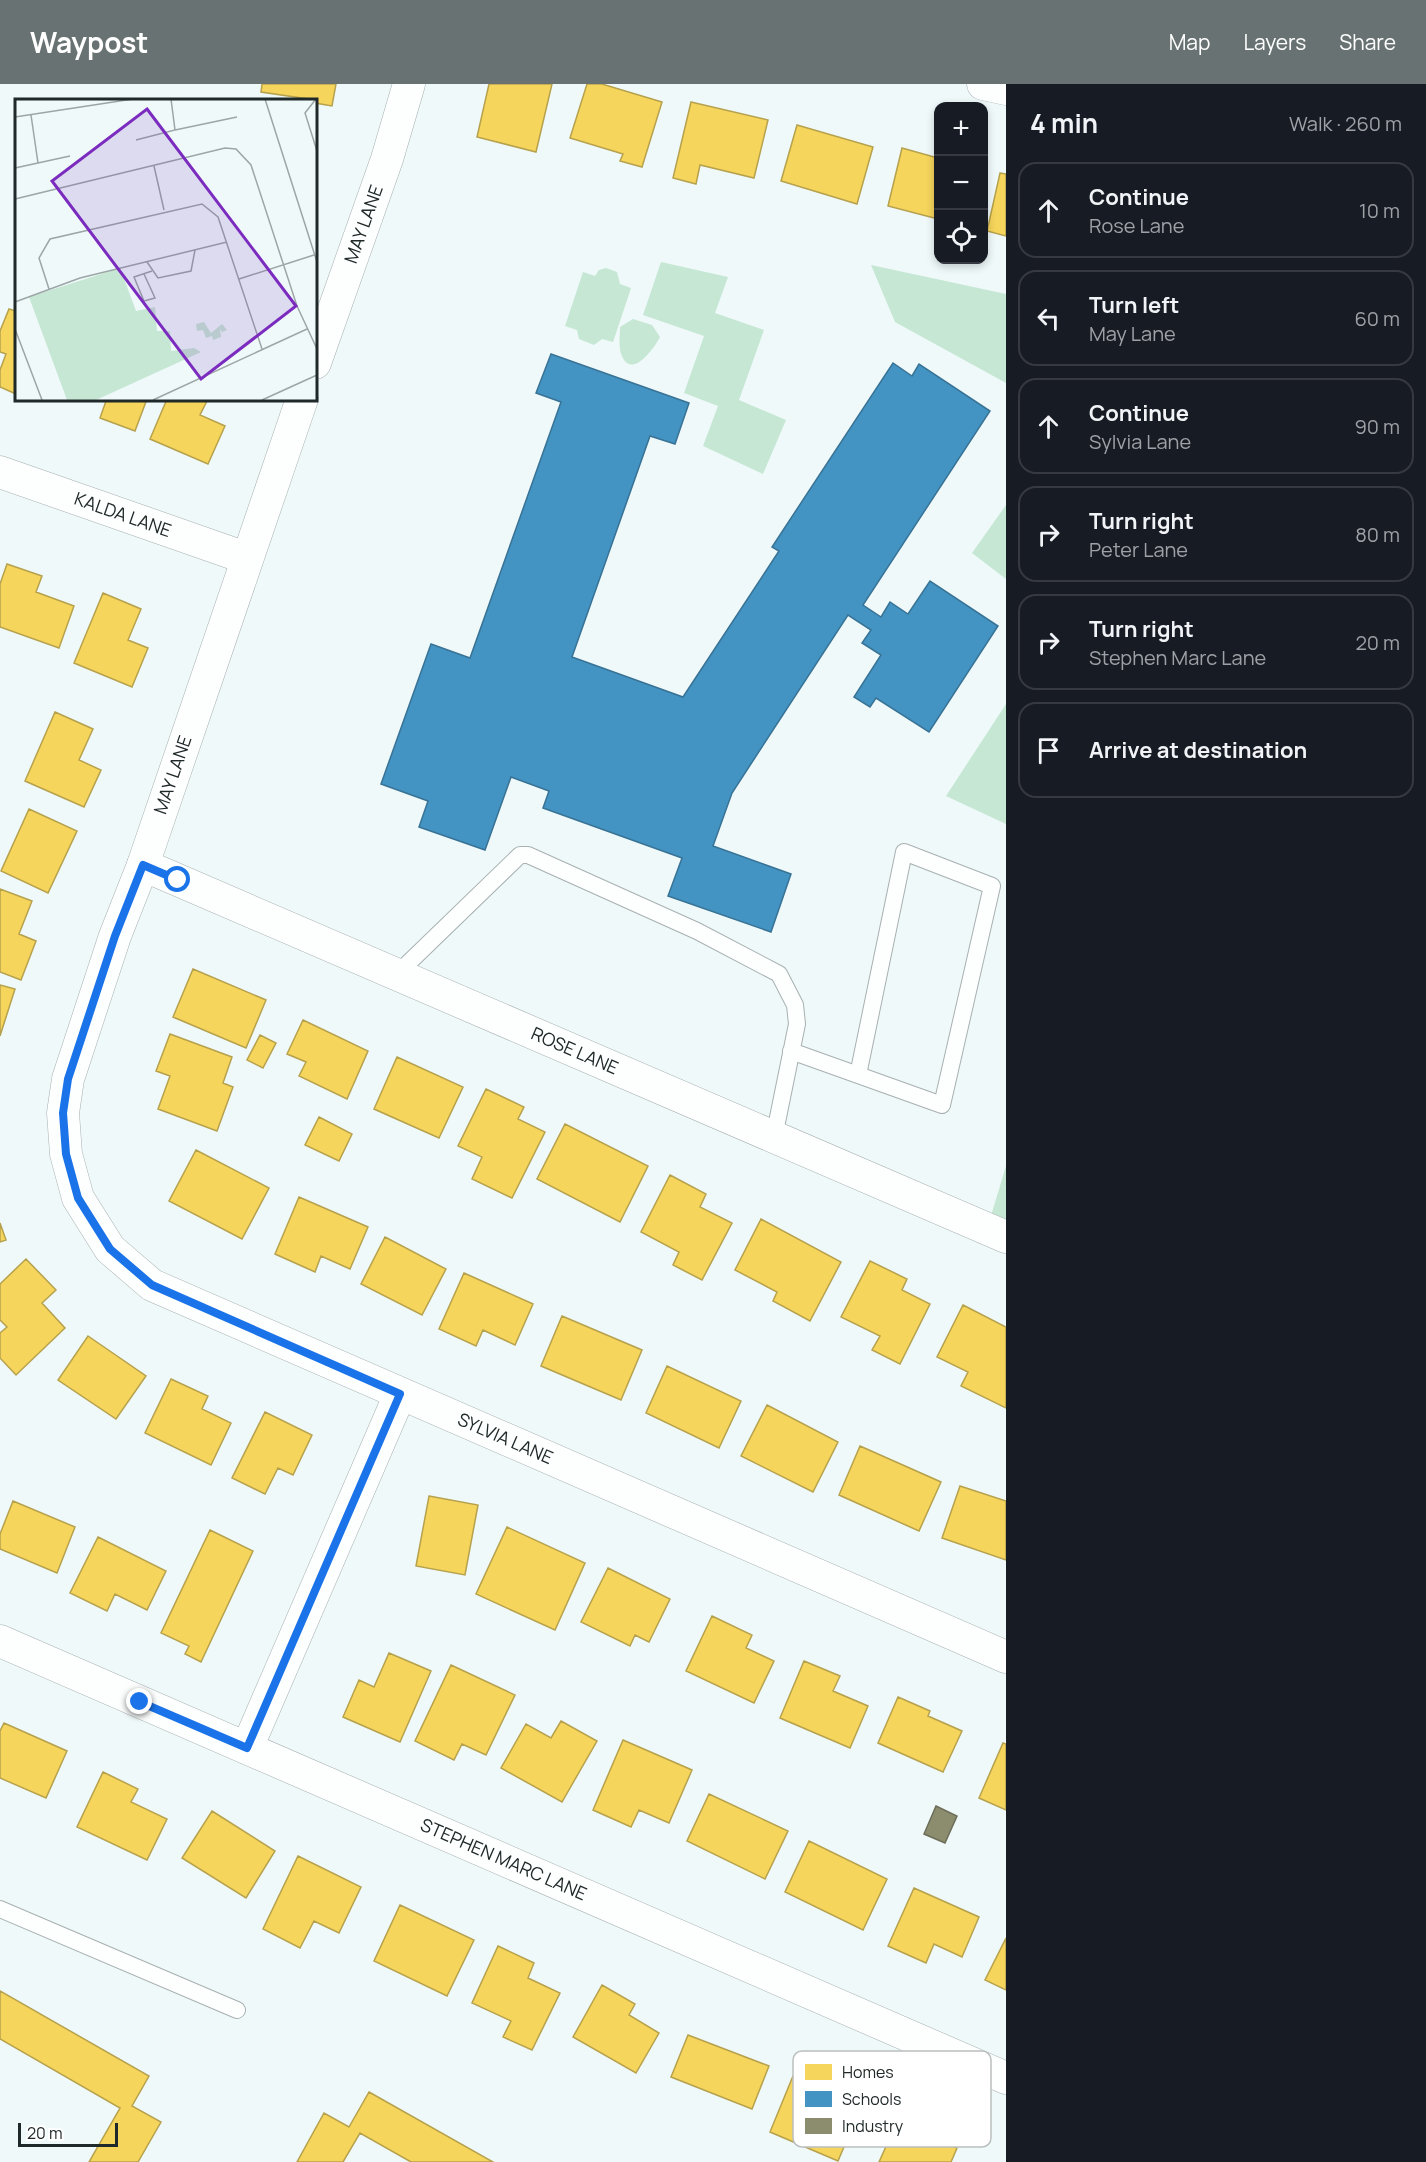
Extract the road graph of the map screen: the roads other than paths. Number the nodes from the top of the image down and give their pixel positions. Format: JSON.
{"nodes":[{"id":1,"x":409,"y":84,"type":"edge"},
{"id":2,"x":982,"y":84,"type":"edge"},
{"id":3,"x":1006,"y":89,"type":"edge"},
{"id":4,"x":316,"y":360,"type":"edge"},
{"id":5,"x":302,"y":400,"type":"edge"},
{"id":6,"x":0,"y":472,"type":"edge"},
{"id":7,"x":246,"y":558,"type":"junction"},
{"id":8,"x":143,"y":865,"type":"junction"},
{"id":9,"x":397,"y":974,"type":"junction"},
{"id":10,"x":791,"y":1052,"type":"junction"},
{"id":11,"x":858,"y":1075,"type":"junction"},
{"id":12,"x":774,"y":1137,"type":"junction"},
{"id":13,"x":66,"y":1154,"type":"joint"},
{"id":14,"x":1006,"y":1237,"type":"edge"},
{"id":15,"x":400,"y":1394,"type":"junction"},
{"id":16,"x":0,"y":1641,"type":"edge"},
{"id":17,"x":1006,"y":1657,"type":"edge"},
{"id":18,"x":247,"y":1748,"type":"junction"},
{"id":19,"x":0,"y":1909,"type":"edge"},
{"id":20,"x":237,"y":2010,"type":"dead end"},
{"id":21,"x":944,"y":2051,"type":"edge"},
{"id":22,"x":991,"y":2071,"type":"edge"},
{"id":23,"x":1006,"y":2078,"type":"edge"}],
"edges":[{"from":1,"to":4,"type":"street","name":"MAY LANE"},
{"from":2,"to":3,"type":"street"},
{"from":5,"to":7,"type":"street","name":"MAY LANE"},
{"from":6,"to":7,"type":"street","name":"KALDA LANE"},
{"from":7,"to":8,"type":"street","name":"MAY LANE"},
{"from":8,"to":9,"type":"street","name":"ROSE LANE"},
{"from":8,"to":13,"type":"street","name":"MAY LANE"},
{"from":9,"to":10,"type":"lane"},
{"from":9,"to":12,"type":"street","name":"ROSE LANE"},
{"from":10,"to":11,"type":"lane"},
{"from":10,"to":12,"type":"lane"},
{"from":11,"to":11,"type":"lane"},
{"from":12,"to":14,"type":"street","name":"ROSE LANE"},
{"from":13,"to":15,"type":"street","name":"SYLVIA LANE"},
{"from":15,"to":17,"type":"street","name":"SYLVIA LANE"},
{"from":15,"to":18,"type":"street"},
{"from":16,"to":18,"type":"street","name":"STEPHEN MARC LANE"},
{"from":18,"to":21,"type":"street","name":"STEPHEN MARC LANE"},
{"from":19,"to":20,"type":"lane"},
{"from":22,"to":23,"type":"street","name":"STEPHEN MARC LANE"}]}
